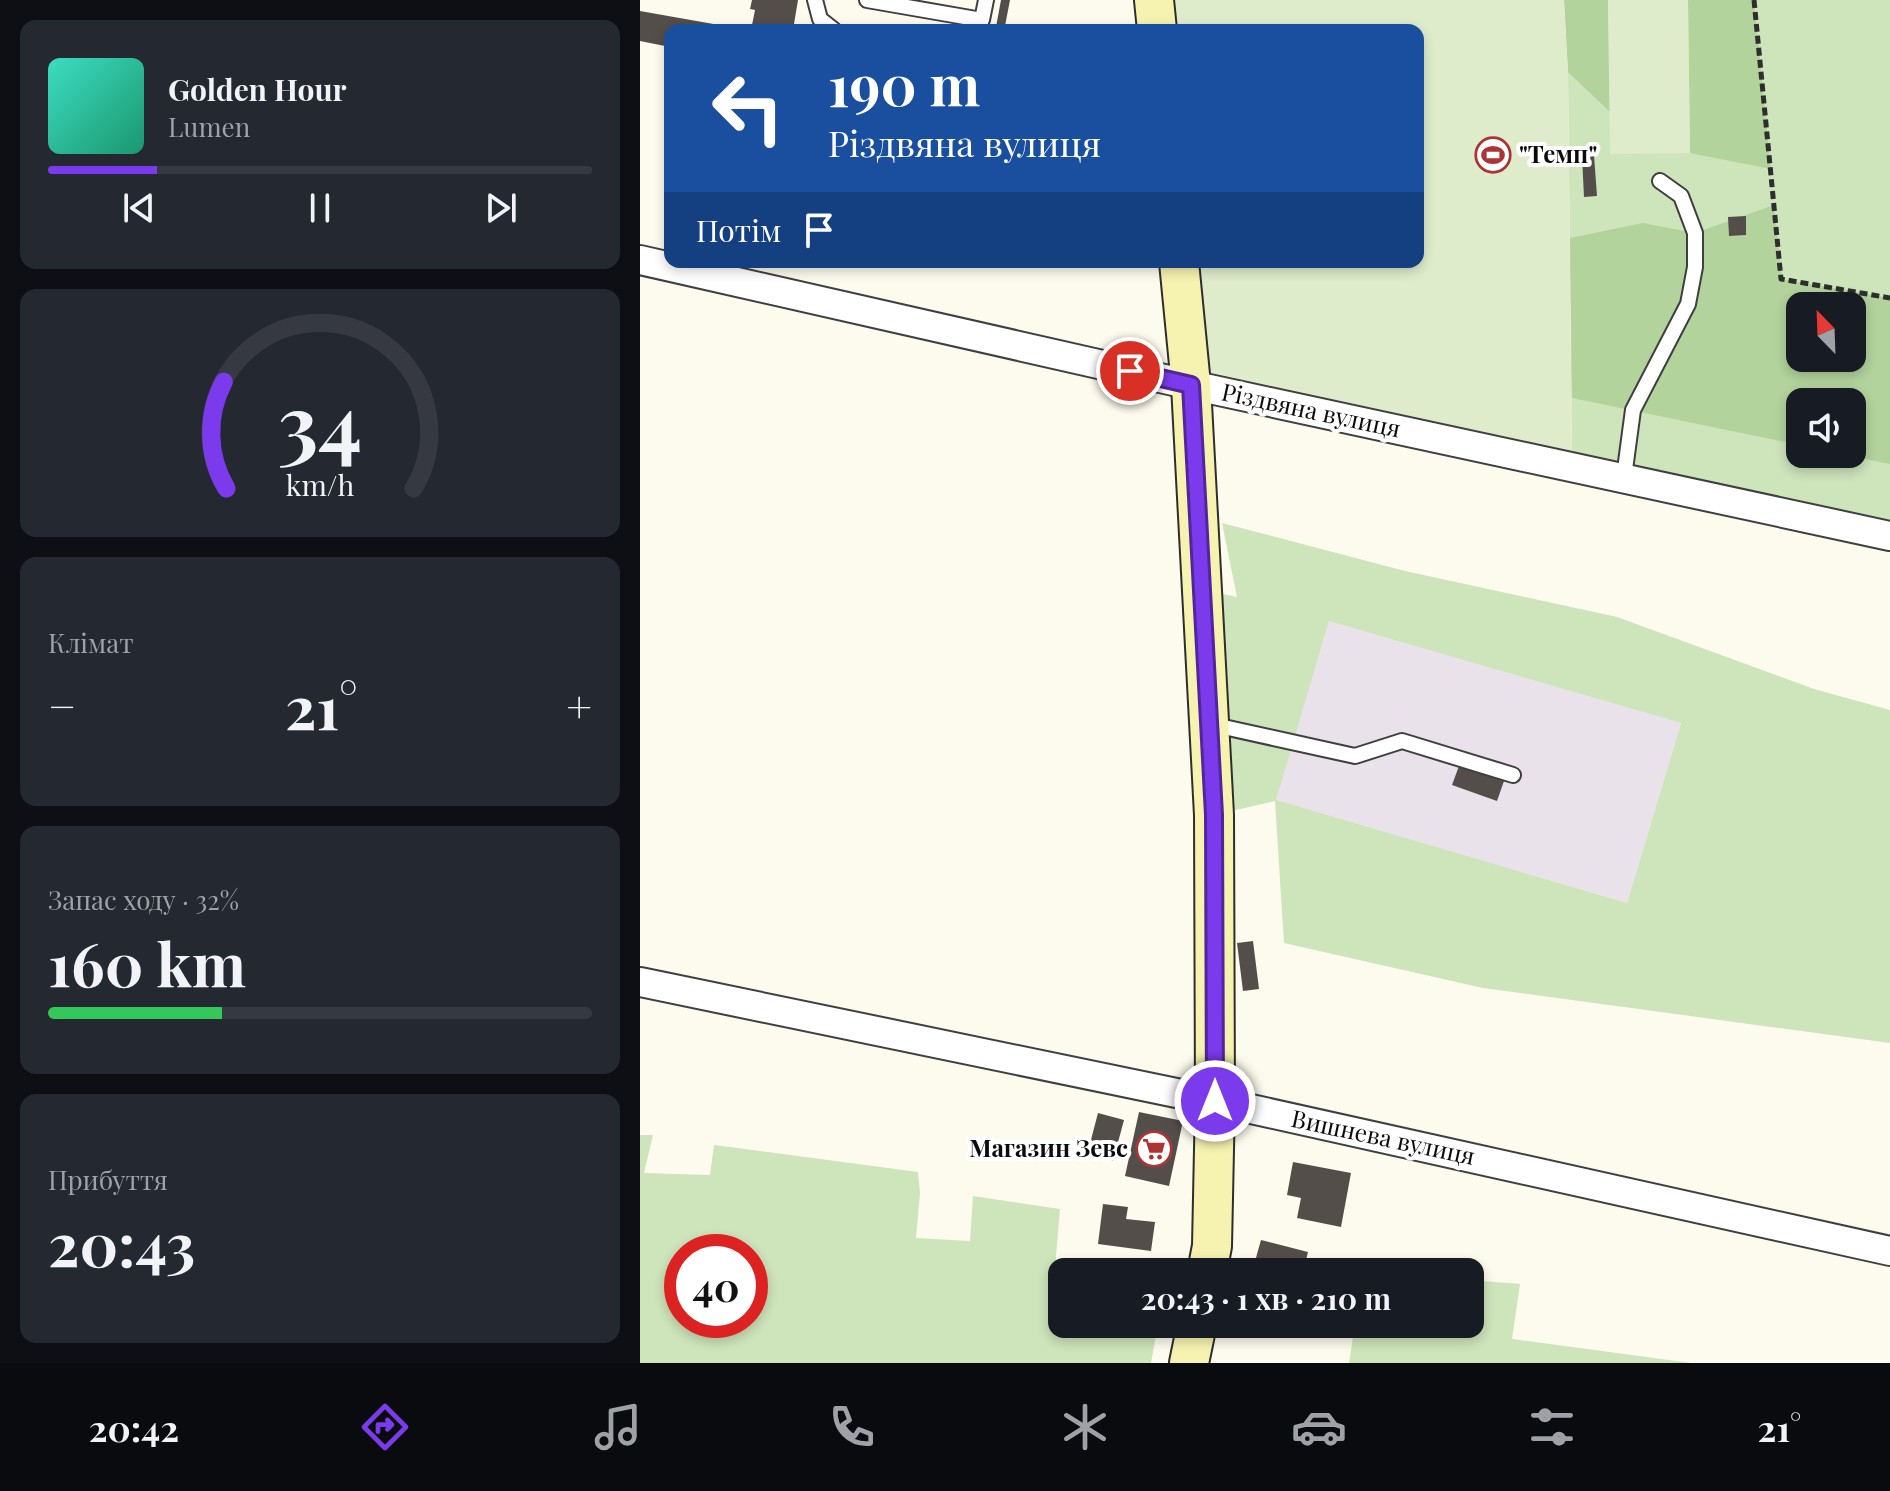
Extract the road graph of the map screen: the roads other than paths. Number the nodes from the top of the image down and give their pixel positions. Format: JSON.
{"nodes":[{"id":1,"x":815,"y":0,"type":"edge"},
{"id":2,"x":867,"y":0,"type":"edge"},
{"id":3,"x":986,"y":0,"type":"edge"},
{"id":4,"x":1154,"y":0,"type":"edge"},
{"id":5,"x":826,"y":24,"type":"edge"},
{"id":6,"x":976,"y":24,"type":"edge"},
{"id":7,"x":981,"y":24,"type":"edge"},
{"id":8,"x":1156,"y":24,"type":"edge"},
{"id":9,"x":1660,"y":181,"type":"dead end"},
{"id":10,"x":640,"y":260,"type":"edge"},
{"id":11,"x":664,"y":265,"type":"edge"},
{"id":12,"x":675,"y":268,"type":"edge"},
{"id":13,"x":1180,"y":268,"type":"edge"},
{"id":14,"x":1191,"y":385,"type":"junction"},
{"id":15,"x":1624,"y":477,"type":"junction"},
{"id":16,"x":1890,"y":536,"type":"edge"},
{"id":17,"x":1210,"y":724,"type":"junction"},
{"id":18,"x":1513,"y":775,"type":"dead end"},
{"id":19,"x":640,"y":982,"type":"edge"},
{"id":20,"x":1215,"y":1101,"type":"junction"},
{"id":21,"x":1890,"y":1251,"type":"edge"},
{"id":22,"x":1210,"y":1258,"type":"edge"},
{"id":23,"x":1194,"y":1338,"type":"edge"},
{"id":24,"x":1189,"y":1363,"type":"edge"}],
"edges":[{"from":1,"to":5,"type":"lane"},
{"from":2,"to":6,"type":"lane"},
{"from":3,"to":7,"type":"lane"},
{"from":4,"to":8,"type":"street"},
{"from":9,"to":15,"type":"lane"},
{"from":10,"to":11,"type":"street","name":"Різдвяна вулиця"},
{"from":12,"to":14,"type":"street","name":"Різдвяна вулиця"},
{"from":13,"to":14,"type":"street"},
{"from":14,"to":15,"type":"street","name":"Різдвяна вулиця"},
{"from":14,"to":17,"type":"street"},
{"from":15,"to":16,"type":"street","name":"Різдвяна вулиця"},
{"from":17,"to":18,"type":"lane"},
{"from":17,"to":20,"type":"street"},
{"from":19,"to":20,"type":"street","name":"Вишнева вулиця"},
{"from":20,"to":21,"type":"street","name":"Вишнева вулиця"},
{"from":20,"to":22,"type":"street"},
{"from":23,"to":24,"type":"street"}]}
